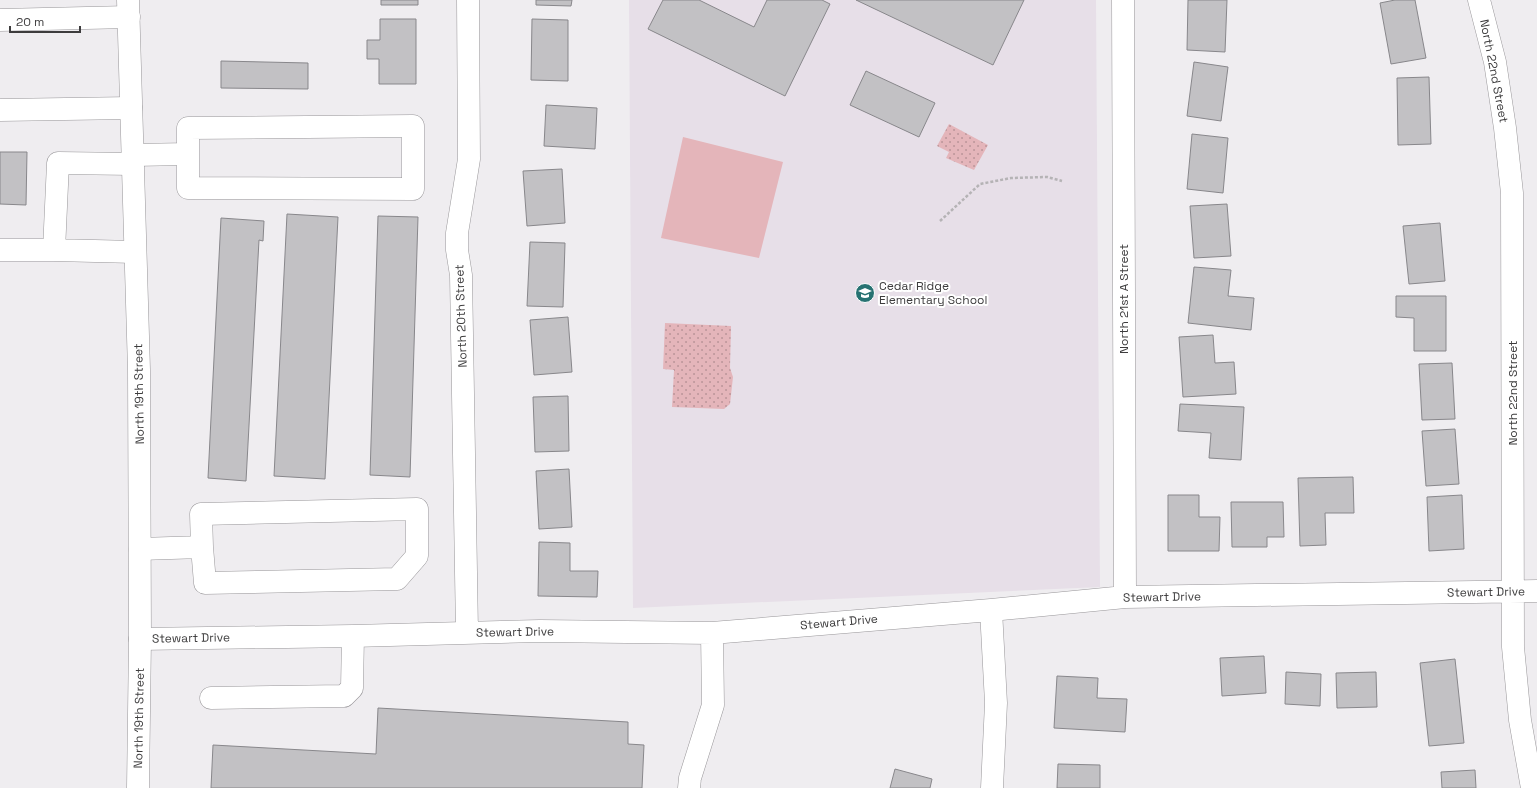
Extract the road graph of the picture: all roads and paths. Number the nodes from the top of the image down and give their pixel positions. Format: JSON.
{"nodes":[{"id":1,"x":468,"y":0,"type":"edge"},
{"id":2,"x":1122,"y":0,"type":"edge"},
{"id":3,"x":1479,"y":0,"type":"edge"},
{"id":4,"x":128,"y":9,"type":"edge"},
{"id":5,"x":0,"y":20,"type":"edge"},
{"id":6,"x":131,"y":108,"type":"junction"},
{"id":7,"x":0,"y":110,"type":"edge"},
{"id":8,"x":188,"y":154,"type":"junction"},
{"id":9,"x":133,"y":160,"type":"junction"},
{"id":10,"x":1062,"y":181,"type":"dead end"},
{"id":11,"x":940,"y":221,"type":"dead end"},
{"id":12,"x":0,"y":250,"type":"edge"},
{"id":13,"x":54,"y":250,"type":"junction"},
{"id":14,"x":135,"y":252,"type":"junction"},
{"id":15,"x":202,"y":547,"type":"junction"},
{"id":16,"x":140,"y":549,"type":"junction"},
{"id":17,"x":1537,"y":591,"type":"edge"},
{"id":18,"x":1514,"y":592,"type":"junction"},
{"id":19,"x":1125,"y":597,"type":"junction"},
{"id":20,"x":991,"y":610,"type":"junction"},
{"id":21,"x":467,"y":632,"type":"junction"},
{"id":22,"x":712,"y":633,"type":"junction"},
{"id":23,"x":353,"y":636,"type":"junction"},
{"id":24,"x":140,"y":639,"type":"junction"},
{"id":25,"x":211,"y":698,"type":"dead end"},
{"id":26,"x":138,"y":788,"type":"edge"},
{"id":27,"x":690,"y":788,"type":"edge"},
{"id":28,"x":992,"y":788,"type":"edge"},
{"id":29,"x":1532,"y":788,"type":"edge"}],
"edges":[{"from":1,"to":21,"type":"street","name":"North 20th Street"},
{"from":2,"to":19,"type":"street","name":"North 21st A Street"},
{"from":3,"to":18,"type":"street","name":"North 22nd Street"},
{"from":4,"to":5,"type":"street"},
{"from":4,"to":6,"type":"street","name":"North 19th Street"},
{"from":6,"to":7,"type":"street"},
{"from":6,"to":9,"type":"street","name":"North 19th Street"},
{"from":8,"to":8,"type":"street"},
{"from":8,"to":9,"type":"street"},
{"from":9,"to":13,"type":"street"},
{"from":9,"to":14,"type":"street","name":"North 19th Street"},
{"from":10,"to":11,"type":"path"},
{"from":12,"to":13,"type":"street"},
{"from":13,"to":14,"type":"street"},
{"from":14,"to":16,"type":"street","name":"North 19th Street"},
{"from":15,"to":15,"type":"street"},
{"from":15,"to":16,"type":"street"},
{"from":16,"to":24,"type":"street","name":"North 19th Street"},
{"from":17,"to":18,"type":"street","name":"Stewart Drive"},
{"from":18,"to":19,"type":"street","name":"Stewart Drive"},
{"from":18,"to":29,"type":"street","name":"North 22nd Street"},
{"from":19,"to":20,"type":"street","name":"Stewart Drive"},
{"from":20,"to":22,"type":"street","name":"Stewart Drive"},
{"from":20,"to":28,"type":"street"},
{"from":21,"to":22,"type":"street","name":"Stewart Drive"},
{"from":21,"to":23,"type":"street","name":"Stewart Drive"},
{"from":22,"to":27,"type":"street"},
{"from":23,"to":24,"type":"street","name":"Stewart Drive"},
{"from":23,"to":25,"type":"street"},
{"from":24,"to":26,"type":"street","name":"North 19th Street"}]}
